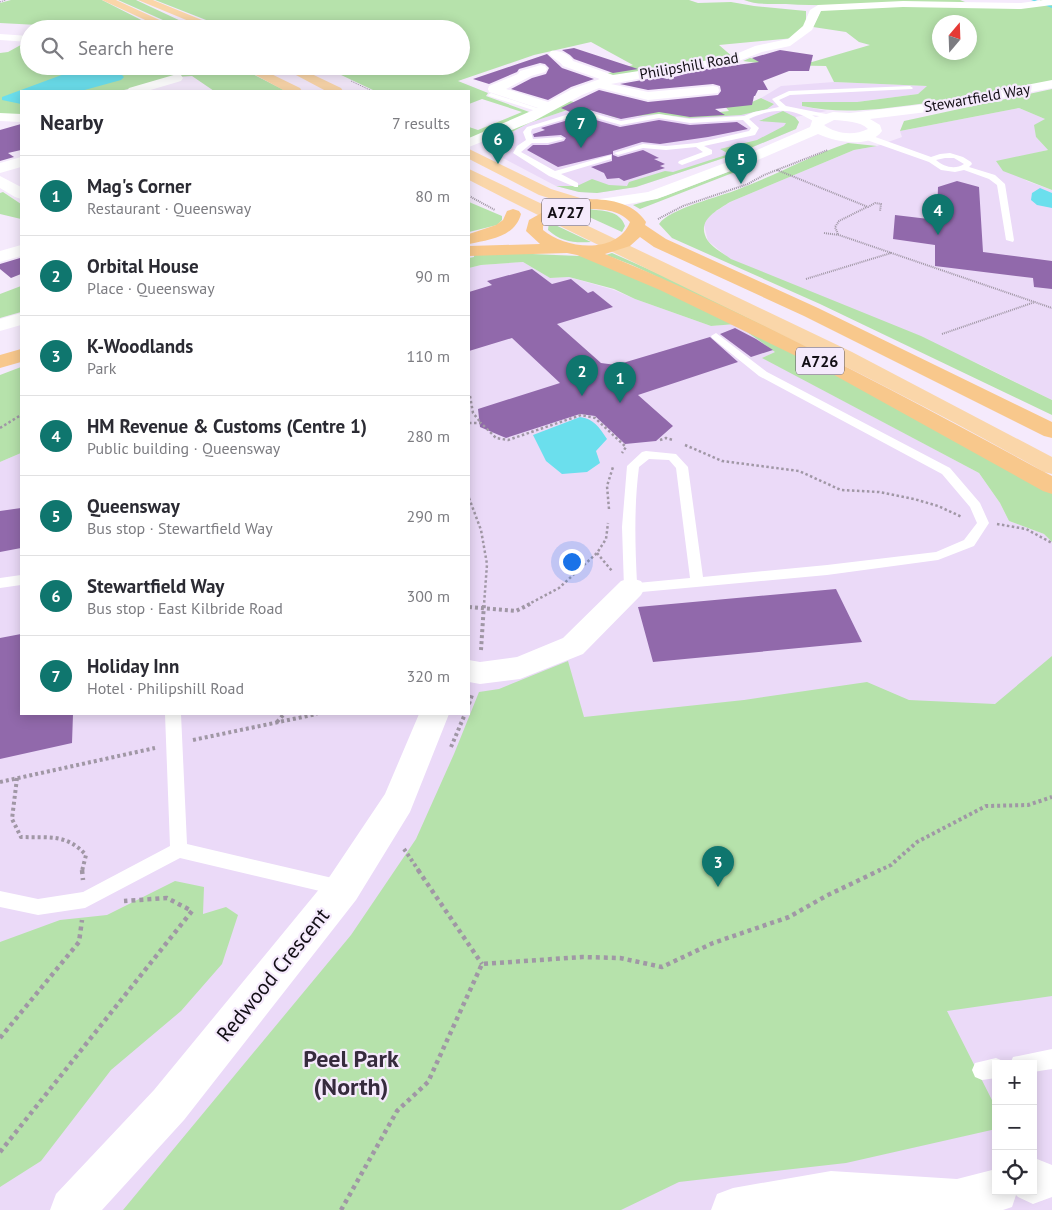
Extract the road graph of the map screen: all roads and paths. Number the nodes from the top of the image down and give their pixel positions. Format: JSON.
{"nodes":[{"id":1,"x":6,"y":0,"type":"edge"},
{"id":2,"x":107,"y":0,"type":"edge"},
{"id":3,"x":143,"y":0,"type":"edge"},
{"id":4,"x":0,"y":2,"type":"edge"},
{"id":5,"x":1046,"y":3,"type":"edge"},
{"id":6,"x":173,"y":12,"type":"junction"},
{"id":7,"x":151,"y":20,"type":"edge"},
{"id":8,"x":188,"y":20,"type":"edge"},
{"id":9,"x":195,"y":20,"type":"edge"},
{"id":10,"x":0,"y":37,"type":"edge"},
{"id":11,"x":20,"y":39,"type":"edge"},
{"id":12,"x":20,"y":42,"type":"edge"},
{"id":13,"x":5,"y":49,"type":"dead end"},
{"id":14,"x":555,"y":54,"type":"dead end"},
{"id":15,"x":731,"y":60,"type":"junction"},
{"id":16,"x":567,"y":63,"type":"junction"},
{"id":17,"x":754,"y":66,"type":"dead end"},
{"id":18,"x":266,"y":75,"type":"edge"},
{"id":19,"x":277,"y":75,"type":"edge"},
{"id":20,"x":298,"y":75,"type":"edge"},
{"id":21,"x":321,"y":75,"type":"edge"},
{"id":22,"x":177,"y":78,"type":"dead end"},
{"id":23,"x":612,"y":79,"type":"junction"},
{"id":24,"x":598,"y":84,"type":"junction"},
{"id":25,"x":1052,"y":84,"type":"edge"},
{"id":26,"x":315,"y":86,"type":"edge"},
{"id":27,"x":295,"y":87,"type":"edge"},
{"id":28,"x":910,"y":88,"type":"dead end"},
{"id":29,"x":341,"y":89,"type":"edge"},
{"id":30,"x":137,"y":90,"type":"edge"},
{"id":31,"x":713,"y":90,"type":"dead end"},
{"id":32,"x":491,"y":95,"type":"dead end"},
{"id":33,"x":784,"y":108,"type":"junction"},
{"id":34,"x":546,"y":109,"type":"junction"},
{"id":35,"x":799,"y":111,"type":"junction"},
{"id":36,"x":902,"y":111,"type":"junction"},
{"id":37,"x":833,"y":116,"type":"junction"},
{"id":38,"x":0,"y":117,"type":"edge"},
{"id":39,"x":850,"y":117,"type":"junction"},
{"id":40,"x":20,"y":118,"type":"edge"},
{"id":41,"x":745,"y":118,"type":"junction"},
{"id":42,"x":819,"y":125,"type":"junction"},
{"id":43,"x":871,"y":131,"type":"junction"},
{"id":44,"x":839,"y":136,"type":"junction"},
{"id":45,"x":560,"y":138,"type":"dead end"},
{"id":46,"x":530,"y":141,"type":"junction"},
{"id":47,"x":470,"y":143,"type":"edge"},
{"id":48,"x":905,"y":143,"type":"junction"},
{"id":49,"x":697,"y":145,"type":"junction"},
{"id":50,"x":894,"y":147,"type":"junction"},
{"id":51,"x":618,"y":153,"type":"dead end"},
{"id":52,"x":470,"y":154,"type":"edge"},
{"id":53,"x":608,"y":157,"type":"dead end"},
{"id":54,"x":935,"y":158,"type":"junction"},
{"id":55,"x":20,"y":162,"type":"edge"},
{"id":56,"x":470,"y":163,"type":"edge"},
{"id":57,"x":682,"y":163,"type":"dead end"},
{"id":58,"x":787,"y":166,"type":"dead end"},
{"id":59,"x":0,"y":168,"type":"edge"},
{"id":60,"x":964,"y":168,"type":"junction"},
{"id":61,"x":777,"y":170,"type":"junction"},
{"id":62,"x":552,"y":174,"type":"junction"},
{"id":63,"x":470,"y":175,"type":"edge"},
{"id":64,"x":0,"y":181,"type":"edge"},
{"id":65,"x":576,"y":185,"type":"dead end"},
{"id":66,"x":470,"y":189,"type":"edge"},
{"id":67,"x":20,"y":193,"type":"edge"},
{"id":68,"x":470,"y":196,"type":"edge"},
{"id":69,"x":592,"y":204,"type":"junction"},
{"id":70,"x":868,"y":207,"type":"junction"},
{"id":71,"x":880,"y":211,"type":"dead end"},
{"id":72,"x":505,"y":213,"type":"junction"},
{"id":73,"x":646,"y":220,"type":"junction"},
{"id":74,"x":533,"y":229,"type":"junction"},
{"id":75,"x":824,"y":233,"type":"dead end"},
{"id":76,"x":839,"y":235,"type":"junction"},
{"id":77,"x":470,"y":240,"type":"edge"},
{"id":78,"x":470,"y":240,"type":"edge"},
{"id":79,"x":1010,"y":240,"type":"dead end"},
{"id":80,"x":20,"y":250,"type":"edge"},
{"id":81,"x":576,"y":250,"type":"junction"},
{"id":82,"x":470,"y":251,"type":"edge"},
{"id":83,"x":891,"y":252,"type":"junction"},
{"id":84,"x":0,"y":257,"type":"edge"},
{"id":85,"x":806,"y":279,"type":"dead end"},
{"id":86,"x":1036,"y":302,"type":"junction"},
{"id":87,"x":1052,"y":308,"type":"edge"},
{"id":88,"x":20,"y":319,"type":"edge"},
{"id":89,"x":0,"y":325,"type":"edge"},
{"id":90,"x":942,"y":334,"type":"dead end"},
{"id":91,"x":716,"y":336,"type":"dead end"},
{"id":92,"x":20,"y":341,"type":"edge"},
{"id":93,"x":0,"y":348,"type":"edge"},
{"id":94,"x":20,"y":355,"type":"edge"},
{"id":95,"x":0,"y":362,"type":"edge"},
{"id":96,"x":470,"y":396,"type":"dead end"},
{"id":97,"x":20,"y":416,"type":"edge"},
{"id":98,"x":481,"y":423,"type":"junction"},
{"id":99,"x":470,"y":424,"type":"edge"},
{"id":100,"x":0,"y":428,"type":"edge"},
{"id":101,"x":1052,"y":431,"type":"edge"},
{"id":102,"x":658,"y":441,"type":"dead end"},
{"id":103,"x":634,"y":446,"type":"dead end"},
{"id":104,"x":626,"y":447,"type":"junction"},
{"id":105,"x":620,"y":455,"type":"dead end"},
{"id":106,"x":646,"y":455,"type":"junction"},
{"id":107,"x":1046,"y":457,"type":"edge"},
{"id":108,"x":615,"y":462,"type":"dead end"},
{"id":109,"x":1052,"y":486,"type":"edge"},
{"id":110,"x":470,"y":501,"type":"edge"},
{"id":111,"x":609,"y":511,"type":"dead end"},
{"id":112,"x":609,"y":518,"type":"dead end"},
{"id":113,"x":983,"y":523,"type":"junction"},
{"id":114,"x":1052,"y":543,"type":"edge"},
{"id":115,"x":20,"y":580,"type":"edge"},
{"id":116,"x":697,"y":581,"type":"junction"},
{"id":117,"x":0,"y":583,"type":"edge"},
{"id":118,"x":631,"y":588,"type":"junction"},
{"id":119,"x":470,"y":607,"type":"edge"},
{"id":120,"x":482,"y":608,"type":"junction"},
{"id":121,"x":470,"y":671,"type":"edge"},
{"id":122,"x":173,"y":715,"type":"edge"},
{"id":123,"x":283,"y":715,"type":"edge"},
{"id":124,"x":434,"y":715,"type":"edge"},
{"id":125,"x":277,"y":722,"type":"dead end"},
{"id":126,"x":17,"y":778,"type":"dead end"},
{"id":127,"x":1052,"y":797,"type":"edge"},
{"id":128,"x":404,"y":849,"type":"dead end"},
{"id":129,"x":180,"y":850,"type":"junction"},
{"id":130,"x":343,"y":888,"type":"junction"},
{"id":131,"x":0,"y":899,"type":"edge"},
{"id":132,"x":85,"y":900,"type":"junction"},
{"id":133,"x":482,"y":964,"type":"junction"},
{"id":134,"x":0,"y":1038,"type":"edge"},
{"id":135,"x":1052,"y":1059,"type":"edge"},
{"id":136,"x":1037,"y":1061,"type":"edge"},
{"id":137,"x":0,"y":1152,"type":"edge"},
{"id":138,"x":972,"y":1201,"type":"edge"},
{"id":139,"x":72,"y":1210,"type":"edge"},
{"id":140,"x":341,"y":1210,"type":"edge"},
{"id":141,"x":733,"y":1210,"type":"edge"}],
"edges":[{"from":1,"to":4,"type":"path"},
{"from":2,"to":7,"type":"main road"},
{"from":3,"to":6,"type":"main road"},
{"from":5,"to":15,"type":"street","name":"Philipshill Road"},
{"from":6,"to":8,"type":"main road"},
{"from":6,"to":9,"type":"main road"},
{"from":10,"to":11,"type":"street"},
{"from":12,"to":13,"type":"street"},
{"from":14,"to":16,"type":"street"},
{"from":15,"to":17,"type":"street"},
{"from":15,"to":23,"type":"street","name":"Philipshill Road"},
{"from":16,"to":23,"type":"street"},
{"from":16,"to":34,"type":"street"},
{"from":18,"to":27,"type":"main road"},
{"from":19,"to":27,"type":"main road"},
{"from":20,"to":26,"type":"main road"},
{"from":21,"to":29,"type":"main road"},
{"from":22,"to":30,"type":"street"},
{"from":23,"to":24,"type":"street","name":"Philipshill Road"},
{"from":24,"to":31,"type":"street"},
{"from":24,"to":34,"type":"street","name":"Philipshill Road"},
{"from":25,"to":36,"type":"street","name":"Stewartfield Way"},
{"from":26,"to":27,"type":"main road"},
{"from":26,"to":29,"type":"main road"},
{"from":28,"to":33,"type":"lane"},
{"from":32,"to":34,"type":"lane"},
{"from":33,"to":35,"type":"lane"},
{"from":33,"to":41,"type":"lane"},
{"from":34,"to":47,"type":"street","name":"Philipshill Road"},
{"from":35,"to":37,"type":"lane"},
{"from":35,"to":42,"type":"lane"},
{"from":36,"to":39,"type":"street","name":"Stewartfield Way"},
{"from":36,"to":43,"type":"street","name":"Stewartfield Way"},
{"from":37,"to":39,"type":"street"},
{"from":37,"to":42,"type":"street"},
{"from":38,"to":40,"type":"street"},
{"from":39,"to":43,"type":"street"},
{"from":41,"to":46,"type":"lane"},
{"from":41,"to":49,"type":"lane"},
{"from":42,"to":44,"type":"street"},
{"from":42,"to":69,"type":"street"},
{"from":43,"to":44,"type":"street"},
{"from":43,"to":48,"type":"lane"},
{"from":43,"to":50,"type":"lane"},
{"from":44,"to":73,"type":"street"},
{"from":45,"to":46,"type":"lane"},
{"from":46,"to":62,"type":"lane"},
{"from":48,"to":50,"type":"lane"},
{"from":48,"to":54,"type":"lane"},
{"from":49,"to":51,"type":"lane"},
{"from":49,"to":57,"type":"lane"},
{"from":50,"to":54,"type":"lane"},
{"from":52,"to":69,"type":"main road"},
{"from":53,"to":62,"type":"lane"},
{"from":54,"to":60,"type":"lane"},
{"from":54,"to":60,"type":"lane"},
{"from":55,"to":59,"type":"street"},
{"from":56,"to":107,"type":"main road","number":"A727"},
{"from":58,"to":61,"type":"path"},
{"from":60,"to":79,"type":"lane"},
{"from":61,"to":70,"type":"path"},
{"from":61,"to":73,"type":"path"},
{"from":62,"to":65,"type":"lane"},
{"from":63,"to":107,"type":"main road","number":"A727"},
{"from":64,"to":67,"type":"street"},
{"from":66,"to":72,"type":"main road"},
{"from":68,"to":72,"type":"path"},
{"from":69,"to":73,"type":"highway","number":"A726"},
{"from":69,"to":74,"type":"highway"},
{"from":70,"to":71,"type":"path"},
{"from":70,"to":76,"type":"path"},
{"from":72,"to":74,"type":"main road"},
{"from":72,"to":77,"type":"highway"},
{"from":73,"to":81,"type":"highway","number":"A726"},
{"from":73,"to":101,"type":"highway","number":"A726"},
{"from":74,"to":78,"type":"highway"},
{"from":74,"to":81,"type":"highway","number":"A726"},
{"from":75,"to":76,"type":"path"},
{"from":76,"to":83,"type":"path"},
{"from":80,"to":84,"type":"street"},
{"from":81,"to":82,"type":"highway","number":"A726"},
{"from":81,"to":109,"type":"highway","number":"A726"},
{"from":83,"to":85,"type":"path"},
{"from":83,"to":86,"type":"path"},
{"from":86,"to":87,"type":"path"},
{"from":86,"to":90,"type":"path"},
{"from":88,"to":89,"type":"street"},
{"from":91,"to":113,"type":"lane"},
{"from":92,"to":93,"type":"highway"},
{"from":94,"to":95,"type":"highway"},
{"from":96,"to":98,"type":"path"},
{"from":97,"to":100,"type":"path"},
{"from":98,"to":99,"type":"path"},
{"from":98,"to":104,"type":"path"},
{"from":102,"to":113,"type":"path"},
{"from":103,"to":104,"type":"path"},
{"from":104,"to":105,"type":"path"},
{"from":104,"to":106,"type":"path"},
{"from":106,"to":116,"type":"lane"},
{"from":106,"to":118,"type":"lane"},
{"from":108,"to":111,"type":"path"},
{"from":110,"to":120,"type":"path"},
{"from":112,"to":120,"type":"path"},
{"from":113,"to":114,"type":"path"},
{"from":113,"to":116,"type":"lane"},
{"from":115,"to":117,"type":"lane"},
{"from":116,"to":118,"type":"lane"},
{"from":118,"to":121,"type":"street"},
{"from":119,"to":120,"type":"path"},
{"from":122,"to":129,"type":"lane"},
{"from":123,"to":125,"type":"path"},
{"from":124,"to":130,"type":"street","name":"Redwood Crescent"},
{"from":126,"to":132,"type":"path"},
{"from":127,"to":133,"type":"path"},
{"from":128,"to":133,"type":"path"},
{"from":129,"to":130,"type":"lane"},
{"from":129,"to":132,"type":"lane"},
{"from":130,"to":139,"type":"street","name":"Redwood Crescent"},
{"from":131,"to":132,"type":"lane"},
{"from":132,"to":134,"type":"path"},
{"from":132,"to":137,"type":"path"},
{"from":133,"to":140,"type":"path"},
{"from":135,"to":136,"type":"lane"},
{"from":138,"to":141,"type":"street"}]}
